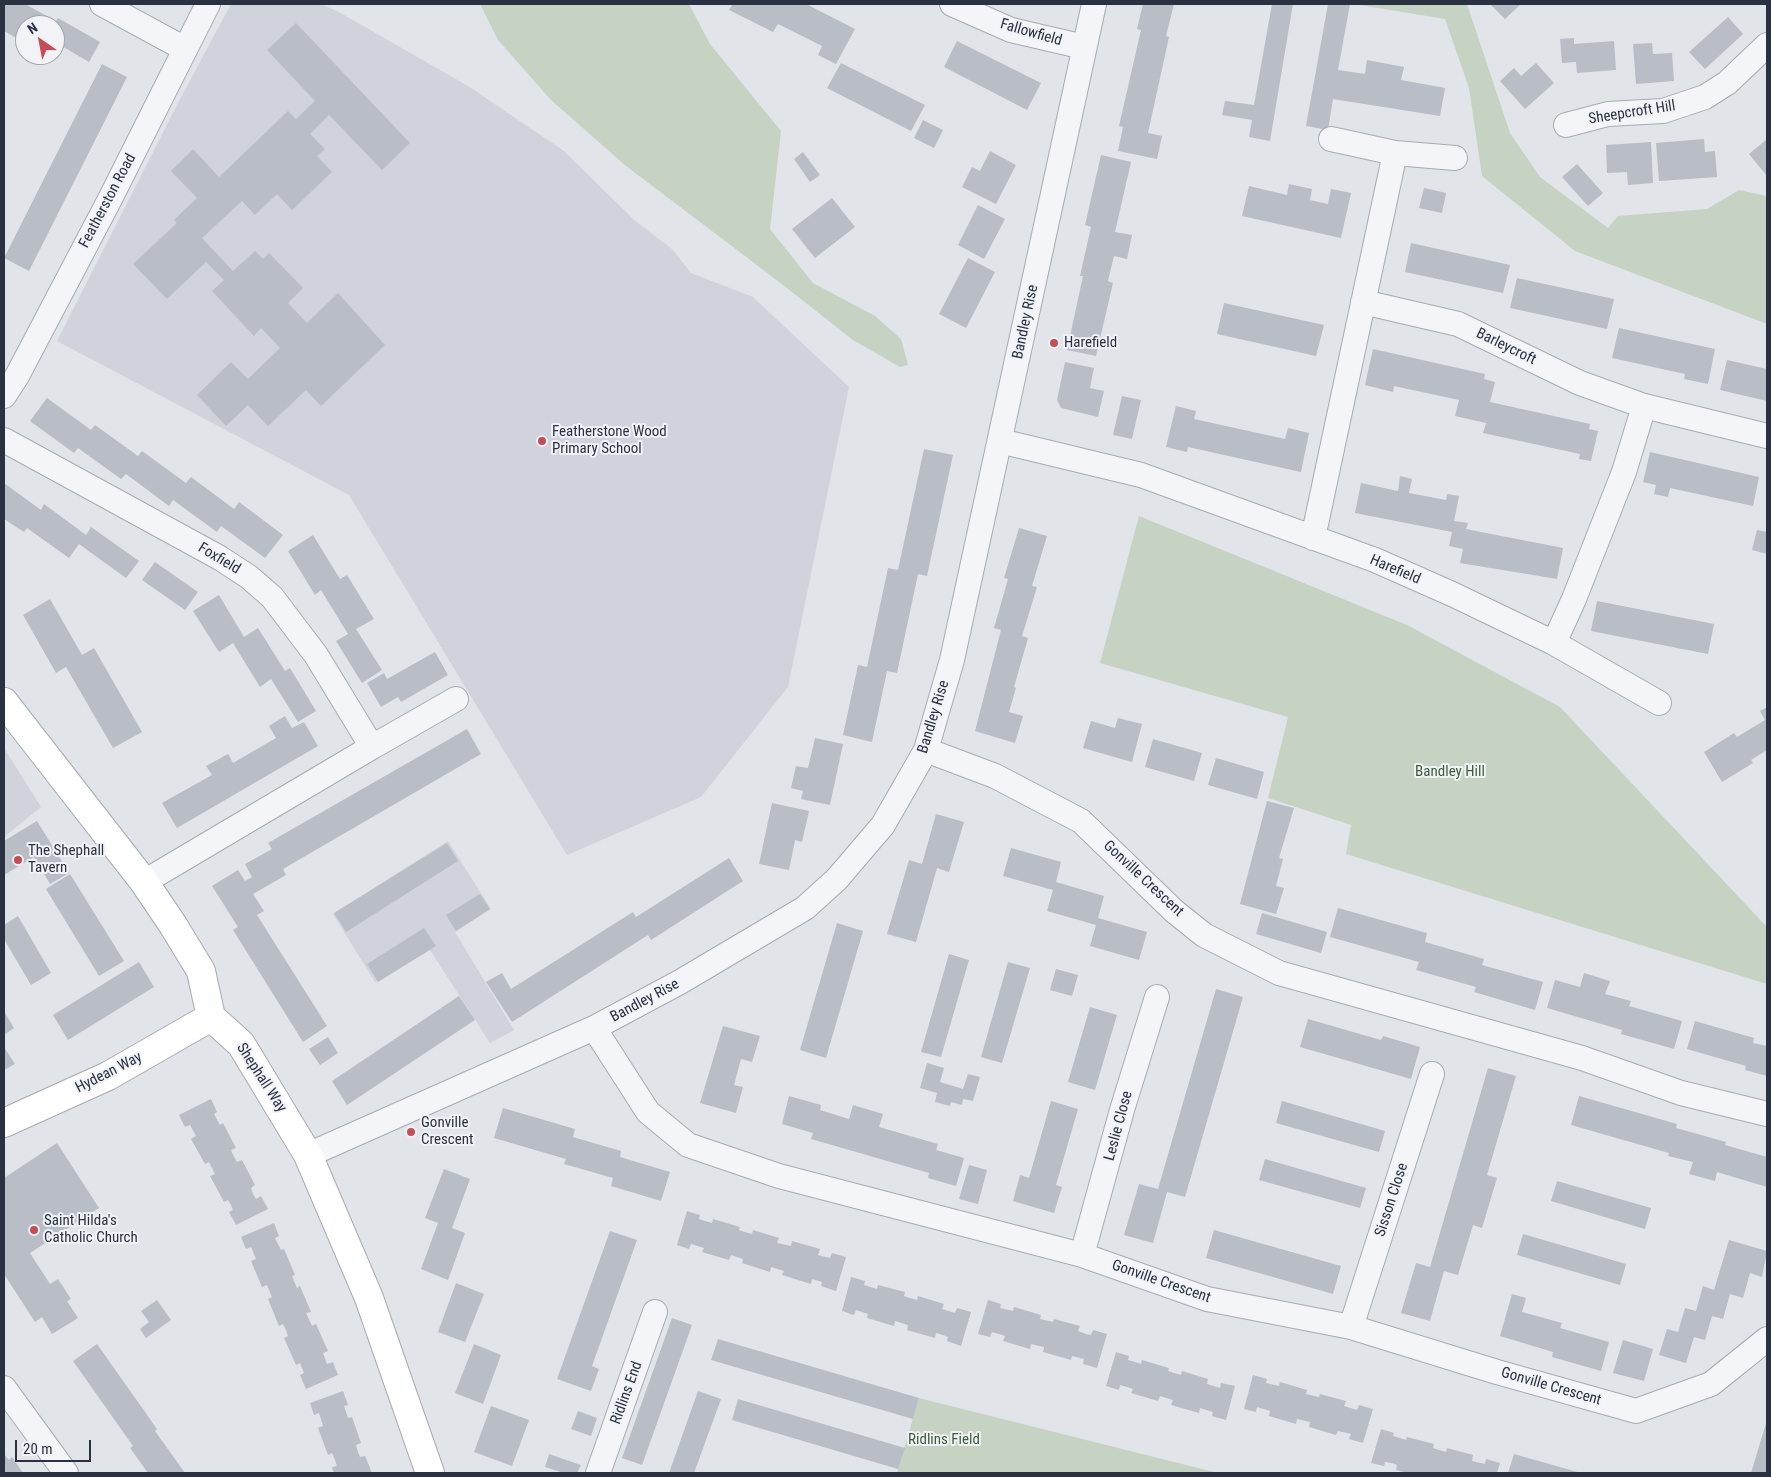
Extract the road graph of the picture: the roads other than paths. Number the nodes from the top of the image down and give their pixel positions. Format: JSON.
{"nodes":[{"id":1,"x":102,"y":4,"type":"edge"},
{"id":2,"x":208,"y":4,"type":"edge"},
{"id":3,"x":952,"y":4,"type":"edge"},
{"id":4,"x":1094,"y":4,"type":"edge"},
{"id":5,"x":1767,"y":45,"type":"edge"},
{"id":6,"x":1084,"y":47,"type":"junction"},
{"id":7,"x":185,"y":49,"type":"junction"},
{"id":8,"x":1566,"y":125,"type":"dead end"},
{"id":9,"x":1330,"y":139,"type":"dead end"},
{"id":10,"x":1395,"y":153,"type":"junction"},
{"id":11,"x":1455,"y":158,"type":"dead end"},
{"id":12,"x":1363,"y":302,"type":"junction"},
{"id":13,"x":4,"y":396,"type":"edge"},
{"id":14,"x":1644,"y":406,"type":"junction"},
{"id":15,"x":1767,"y":436,"type":"edge"},
{"id":16,"x":4,"y":440,"type":"edge"},
{"id":17,"x":1000,"y":441,"type":"junction"},
{"id":18,"x":1313,"y":538,"type":"junction"},
{"id":19,"x":1554,"y":643,"type":"junction"},
{"id":20,"x":456,"y":699,"type":"dead end"},
{"id":21,"x":4,"y":702,"type":"edge"},
{"id":22,"x":1659,"y":703,"type":"dead end"},
{"id":23,"x":372,"y":747,"type":"junction"},
{"id":24,"x":926,"y":750,"type":"junction"},
{"id":25,"x":144,"y":882,"type":"junction"},
{"id":26,"x":1157,"y":997,"type":"dead end"},
{"id":27,"x":212,"y":1017,"type":"junction"},
{"id":28,"x":594,"y":1028,"type":"junction"},
{"id":29,"x":1432,"y":1074,"type":"dead end"},
{"id":30,"x":1767,"y":1114,"type":"edge"},
{"id":31,"x":4,"y":1123,"type":"edge"},
{"id":32,"x":308,"y":1155,"type":"junction"},
{"id":33,"x":1082,"y":1255,"type":"junction"},
{"id":34,"x":655,"y":1312,"type":"dead end"},
{"id":35,"x":1351,"y":1327,"type":"junction"},
{"id":36,"x":1767,"y":1340,"type":"edge"},
{"id":37,"x":4,"y":1388,"type":"edge"},
{"id":38,"x":66,"y":1473,"type":"edge"},
{"id":39,"x":430,"y":1473,"type":"edge"},
{"id":40,"x":598,"y":1473,"type":"edge"}],
"edges":[{"from":1,"to":7,"type":"street"},
{"from":2,"to":7,"type":"street","name":"Featherston Road"},
{"from":3,"to":6,"type":"street","name":"Fallowfield"},
{"from":4,"to":6,"type":"street","name":"Bandley Rise"},
{"from":5,"to":8,"type":"street","name":"Sheepcroft Hill"},
{"from":6,"to":17,"type":"street","name":"Bandley Rise"},
{"from":7,"to":13,"type":"street","name":"Featherston Road"},
{"from":9,"to":10,"type":"street"},
{"from":10,"to":11,"type":"street"},
{"from":10,"to":12,"type":"street"},
{"from":12,"to":14,"type":"street","name":"Barleycroft"},
{"from":12,"to":18,"type":"street"},
{"from":14,"to":15,"type":"street","name":"Barleycroft"},
{"from":14,"to":19,"type":"street"},
{"from":16,"to":23,"type":"street","name":"Foxfield"},
{"from":17,"to":18,"type":"street","name":"Harefield"},
{"from":17,"to":24,"type":"street","name":"Bandley Rise"},
{"from":18,"to":19,"type":"street","name":"Harefield"},
{"from":19,"to":22,"type":"street","name":"Harefield"},
{"from":20,"to":23,"type":"street"},
{"from":21,"to":25,"type":"street"},
{"from":23,"to":25,"type":"street"},
{"from":24,"to":28,"type":"street","name":"Bandley Rise"},
{"from":24,"to":30,"type":"street","name":"Gonville Crescent"},
{"from":25,"to":27,"type":"street"},
{"from":26,"to":33,"type":"street","name":"Leslie Close"},
{"from":27,"to":31,"type":"street","name":"Hydean Way"},
{"from":27,"to":32,"type":"street","name":"Shephall Way"},
{"from":28,"to":32,"type":"street","name":"Bandley Rise"},
{"from":28,"to":33,"type":"street","name":"Gonville Crescent"},
{"from":29,"to":35,"type":"street","name":"Sisson Close"},
{"from":32,"to":39,"type":"street","name":"Shephall Way"},
{"from":33,"to":35,"type":"street","name":"Gonville Crescent"},
{"from":34,"to":40,"type":"street","name":"Ridlins End"},
{"from":35,"to":36,"type":"street","name":"Gonville Crescent"},
{"from":37,"to":38,"type":"street"}]}
